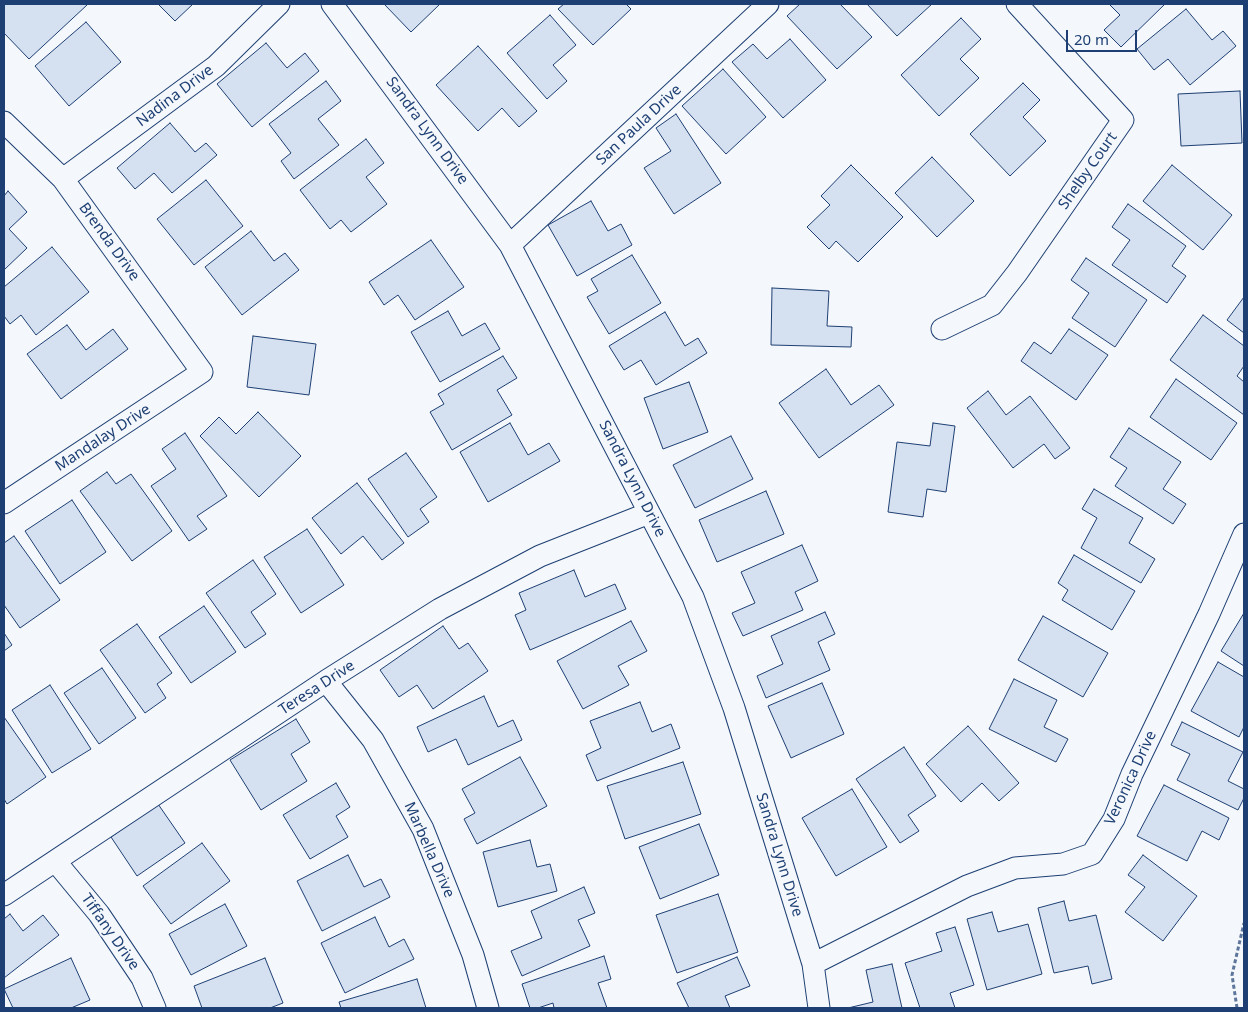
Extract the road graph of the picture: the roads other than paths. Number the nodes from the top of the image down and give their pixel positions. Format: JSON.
{"nodes":[{"id":1,"x":279,"y":4,"type":"edge"},
{"id":2,"x":332,"y":4,"type":"edge"},
{"id":3,"x":768,"y":4,"type":"edge"},
{"id":4,"x":1017,"y":4,"type":"edge"},
{"id":5,"x":4,"y":122,"type":"edge"},
{"id":6,"x":64,"y":179,"type":"junction"},
{"id":7,"x":510,"y":245,"type":"junction"},
{"id":8,"x":942,"y":329,"type":"dead end"},
{"id":9,"x":202,"y":372,"type":"joint"},
{"id":10,"x":4,"y":503,"type":"edge"},
{"id":11,"x":649,"y":513,"type":"junction"},
{"id":12,"x":1244,"y":534,"type":"edge"},
{"id":13,"x":326,"y":681,"type":"junction"},
{"id":14,"x":56,"y":862,"type":"junction"},
{"id":15,"x":4,"y":895,"type":"edge"},
{"id":16,"x":812,"y":964,"type":"junction"},
{"id":17,"x":155,"y":1008,"type":"edge"},
{"id":18,"x":488,"y":1008,"type":"edge"},
{"id":19,"x":819,"y":1008,"type":"edge"}],
"edges":[{"from":1,"to":6,"type":"street","name":"Nadina Drive"},
{"from":2,"to":7,"type":"street","name":"Sandra Lynn Drive"},
{"from":3,"to":7,"type":"street","name":"San Paula Drive"},
{"from":4,"to":8,"type":"street","name":"Shelby Court"},
{"from":5,"to":6,"type":"street","name":"Brenda Drive"},
{"from":6,"to":9,"type":"street","name":"Brenda Drive"},
{"from":7,"to":11,"type":"street","name":"Sandra Lynn Drive"},
{"from":9,"to":10,"type":"street","name":"Mandalay Drive"},
{"from":11,"to":13,"type":"street","name":"Teresa Drive"},
{"from":11,"to":16,"type":"street","name":"Sandra Lynn Drive"},
{"from":12,"to":16,"type":"street","name":"Veronica Drive"},
{"from":13,"to":14,"type":"street","name":"Teresa Drive"},
{"from":13,"to":18,"type":"street","name":"Marbella Drive"},
{"from":14,"to":15,"type":"street","name":"Teresa Drive"},
{"from":14,"to":17,"type":"street","name":"Tiffany Drive"},
{"from":16,"to":19,"type":"street","name":"Sandra Lynn Drive"}]}
